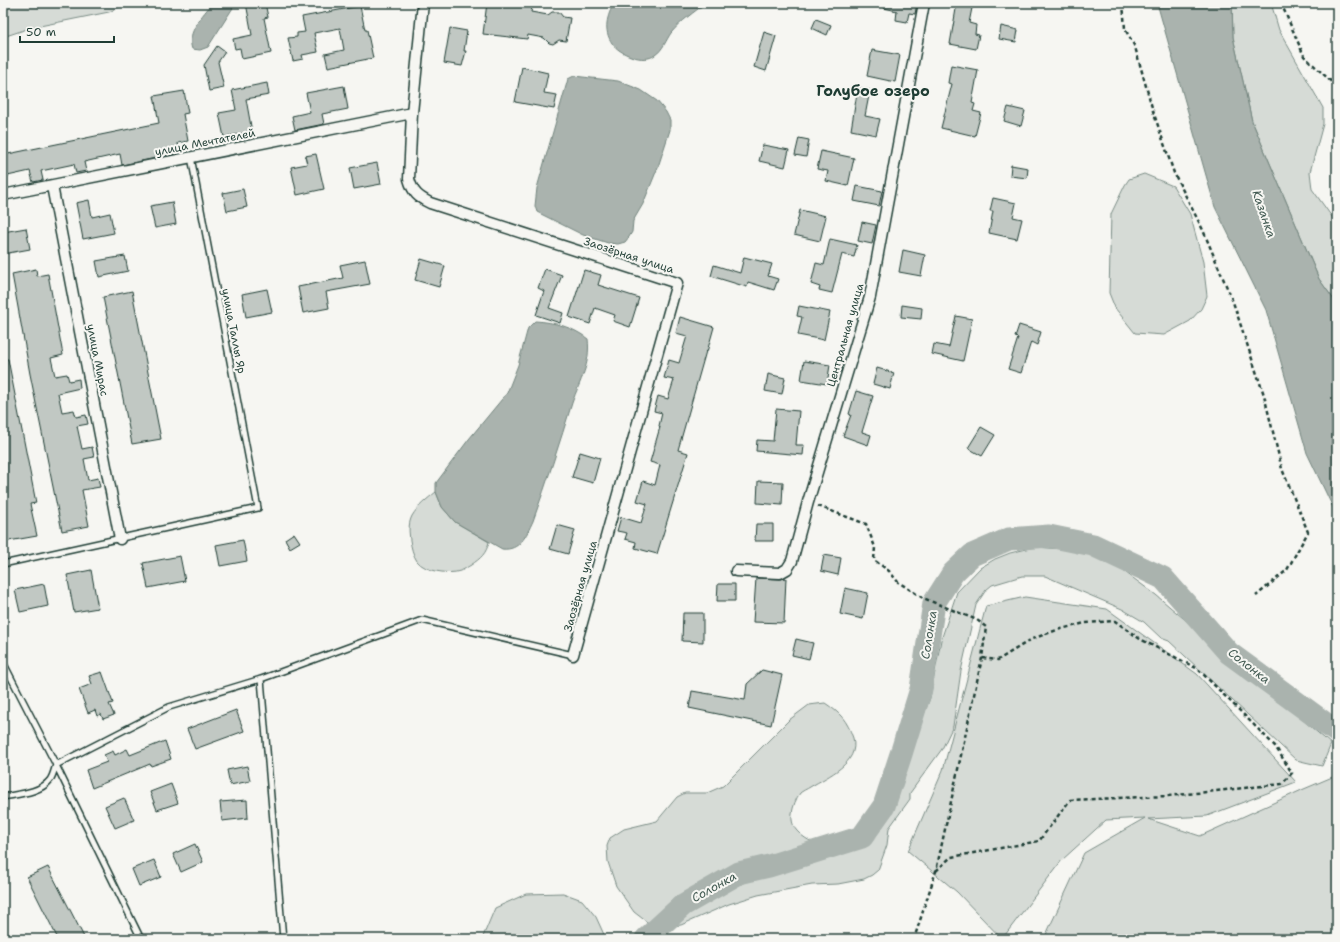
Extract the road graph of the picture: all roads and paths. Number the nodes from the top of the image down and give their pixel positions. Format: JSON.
{"nodes":[{"id":1,"x":423,"y":3,"type":"edge"},
{"id":2,"x":924,"y":3,"type":"edge"},
{"id":3,"x":1123,"y":3,"type":"edge"},
{"id":4,"x":1281,"y":3,"type":"edge"},
{"id":5,"x":1337,"y":87,"type":"edge"},
{"id":6,"x":412,"y":113,"type":"junction"},
{"id":7,"x":191,"y":157,"type":"junction"},
{"id":8,"x":52,"y":186,"type":"junction"},
{"id":9,"x":3,"y":195,"type":"edge"},
{"id":10,"x":808,"y":502,"type":"junction"},
{"id":11,"x":120,"y":539,"type":"junction"},
{"id":12,"x":3,"y":564,"type":"edge"},
{"id":13,"x":736,"y":571,"type":"dead end"},
{"id":14,"x":1256,"y":596,"type":"dead end"},
{"id":15,"x":573,"y":655,"type":"joint"},
{"id":16,"x":982,"y":658,"type":"junction"},
{"id":17,"x":3,"y":662,"type":"edge"},
{"id":18,"x":261,"y":679,"type":"junction"},
{"id":19,"x":56,"y":765,"type":"junction"},
{"id":20,"x":3,"y":797,"type":"edge"},
{"id":21,"x":936,"y":871,"type":"junction"},
{"id":22,"x":141,"y":939,"type":"edge"},
{"id":23,"x":283,"y":939,"type":"edge"},
{"id":24,"x":914,"y":939,"type":"edge"}],
"edges":[{"from":1,"to":6,"type":"street","name":"Заозёрная улица"},
{"from":2,"to":10,"type":"street","name":"Центральная улица"},
{"from":3,"to":14,"type":"path"},
{"from":4,"to":5,"type":"path"},
{"from":6,"to":7,"type":"street","name":"улица Мечтателей"},
{"from":6,"to":15,"type":"street","name":"Заозёрная улица"},
{"from":7,"to":8,"type":"street","name":"улица Мечтателей"},
{"from":7,"to":11,"type":"lane","name":"улица Таллы Яр"},
{"from":8,"to":9,"type":"street","name":"улица Мечтателей"},
{"from":8,"to":11,"type":"street","name":"улица Мирас"},
{"from":10,"to":13,"type":"street","name":"Центральная улица"},
{"from":10,"to":16,"type":"path"},
{"from":11,"to":12,"type":"lane"},
{"from":15,"to":18,"type":"lane"},
{"from":16,"to":21,"type":"path"},
{"from":16,"to":21,"type":"path"},
{"from":17,"to":19,"type":"lane"},
{"from":18,"to":19,"type":"lane"},
{"from":18,"to":23,"type":"lane"},
{"from":19,"to":20,"type":"lane"},
{"from":19,"to":22,"type":"lane"},
{"from":21,"to":24,"type":"path"}]}
